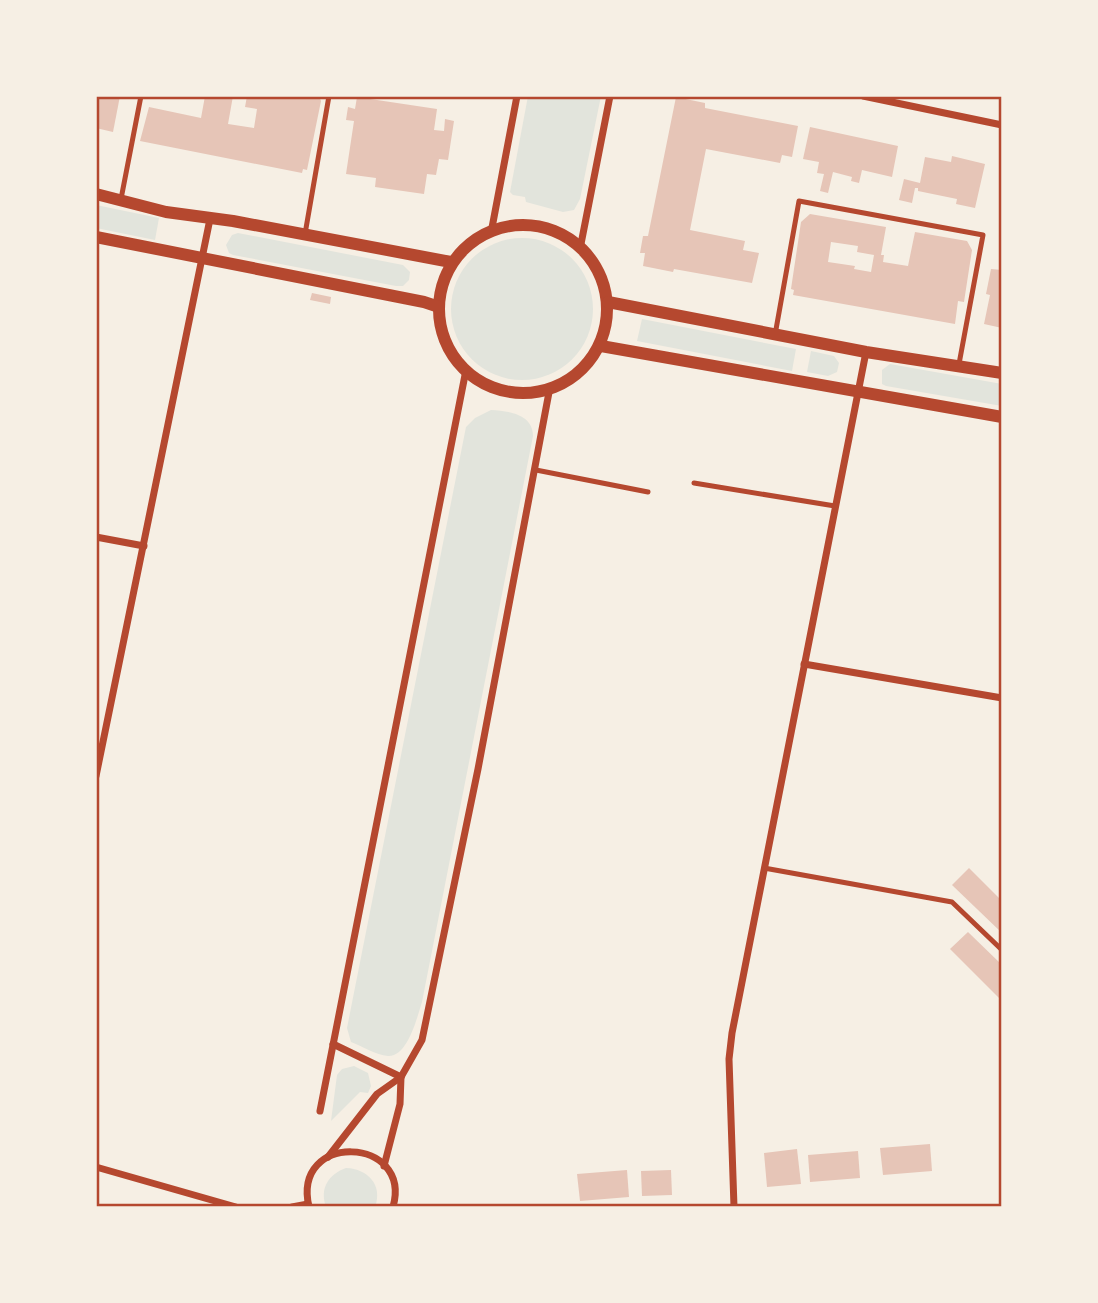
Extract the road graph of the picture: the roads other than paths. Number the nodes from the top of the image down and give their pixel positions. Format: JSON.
{"nodes":[{"id":1,"x":141,"y":96,"type":"edge"},
{"id":2,"x":329,"y":96,"type":"edge"},
{"id":3,"x":517,"y":96,"type":"edge"},
{"id":4,"x":610,"y":96,"type":"edge"},
{"id":5,"x":863,"y":96,"type":"edge"},
{"id":6,"x":1002,"y":125,"type":"edge"},
{"id":7,"x":96,"y":194,"type":"edge"},
{"id":8,"x":121,"y":199,"type":"junction"},
{"id":9,"x":210,"y":219,"type":"junction"},
{"id":10,"x":491,"y":233,"type":"junction"},
{"id":11,"x":305,"y":234,"type":"junction"},
{"id":12,"x":96,"y":237,"type":"edge"},
{"id":13,"x":580,"y":249,"type":"junction"},
{"id":14,"x":201,"y":258,"type":"junction"},
{"id":15,"x":451,"y":262,"type":"junction"},
{"id":16,"x":608,"y":302,"type":"junction"},
{"id":17,"x":439,"y":307,"type":"junction"},
{"id":18,"x":775,"y":335,"type":"junction"},
{"id":19,"x":601,"y":346,"type":"junction"},
{"id":20,"x":866,"y":352,"type":"junction"},
{"id":21,"x":958,"y":367,"type":"junction"},
{"id":22,"x":466,"y":370,"type":"junction"},
{"id":23,"x":1002,"y":373,"type":"edge"},
{"id":24,"x":550,"y":387,"type":"junction"},
{"id":25,"x":858,"y":390,"type":"junction"},
{"id":26,"x":1002,"y":417,"type":"edge"},
{"id":27,"x":536,"y":470,"type":"junction"},
{"id":28,"x":694,"y":483,"type":"dead end"},
{"id":29,"x":648,"y":492,"type":"dead end"},
{"id":30,"x":835,"y":506,"type":"junction"},
{"id":31,"x":96,"y":537,"type":"edge"},
{"id":32,"x":144,"y":546,"type":"junction"},
{"id":33,"x":804,"y":664,"type":"junction"},
{"id":34,"x":1002,"y":698,"type":"edge"},
{"id":35,"x":96,"y":776,"type":"edge"},
{"id":36,"x":764,"y":868,"type":"junction"},
{"id":37,"x":1002,"y":950,"type":"edge"},
{"id":38,"x":333,"y":1044,"type":"junction"},
{"id":39,"x":401,"y":1077,"type":"junction"},
{"id":40,"x":320,"y":1111,"type":"dead end"},
{"id":41,"x":328,"y":1157,"type":"junction"},
{"id":42,"x":384,"y":1166,"type":"junction"},
{"id":43,"x":96,"y":1167,"type":"edge"},
{"id":44,"x":308,"y":1205,"type":"edge"},
{"id":45,"x":236,"y":1207,"type":"edge"},
{"id":46,"x":292,"y":1207,"type":"edge"},
{"id":47,"x":393,"y":1207,"type":"edge"},
{"id":48,"x":734,"y":1207,"type":"edge"}],
"edges":[{"from":1,"to":8,"type":"lane"},
{"from":2,"to":11,"type":"lane"},
{"from":3,"to":10,"type":"street"},
{"from":4,"to":13,"type":"street"},
{"from":5,"to":6,"type":"street"},
{"from":7,"to":8,"type":"street"},
{"from":8,"to":9,"type":"street"},
{"from":9,"to":11,"type":"street"},
{"from":9,"to":14,"type":"street"},
{"from":10,"to":13,"type":"street"},
{"from":10,"to":15,"type":"street"},
{"from":11,"to":15,"type":"street"},
{"from":12,"to":14,"type":"street"},
{"from":13,"to":16,"type":"street"},
{"from":14,"to":17,"type":"street"},
{"from":14,"to":32,"type":"street"},
{"from":15,"to":17,"type":"street"},
{"from":16,"to":18,"type":"street"},
{"from":16,"to":19,"type":"street"},
{"from":17,"to":22,"type":"street"},
{"from":18,"to":20,"type":"street"},
{"from":18,"to":21,"type":"lane"},
{"from":19,"to":24,"type":"street"},
{"from":19,"to":25,"type":"street"},
{"from":20,"to":21,"type":"street"},
{"from":20,"to":25,"type":"street"},
{"from":21,"to":23,"type":"street"},
{"from":22,"to":24,"type":"street"},
{"from":22,"to":38,"type":"street"},
{"from":24,"to":27,"type":"street"},
{"from":25,"to":26,"type":"street"},
{"from":25,"to":30,"type":"street"},
{"from":27,"to":29,"type":"lane"},
{"from":27,"to":39,"type":"street"},
{"from":28,"to":30,"type":"lane"},
{"from":30,"to":33,"type":"street"},
{"from":31,"to":32,"type":"street"},
{"from":32,"to":35,"type":"street"},
{"from":33,"to":34,"type":"street"},
{"from":33,"to":36,"type":"street"},
{"from":36,"to":37,"type":"lane"},
{"from":36,"to":48,"type":"street"},
{"from":38,"to":39,"type":"street"},
{"from":38,"to":40,"type":"street"},
{"from":39,"to":41,"type":"street"},
{"from":39,"to":42,"type":"street"},
{"from":41,"to":42,"type":"street"},
{"from":41,"to":44,"type":"street"},
{"from":42,"to":47,"type":"street"},
{"from":43,"to":45,"type":"street"},
{"from":44,"to":46,"type":"street"}]}
